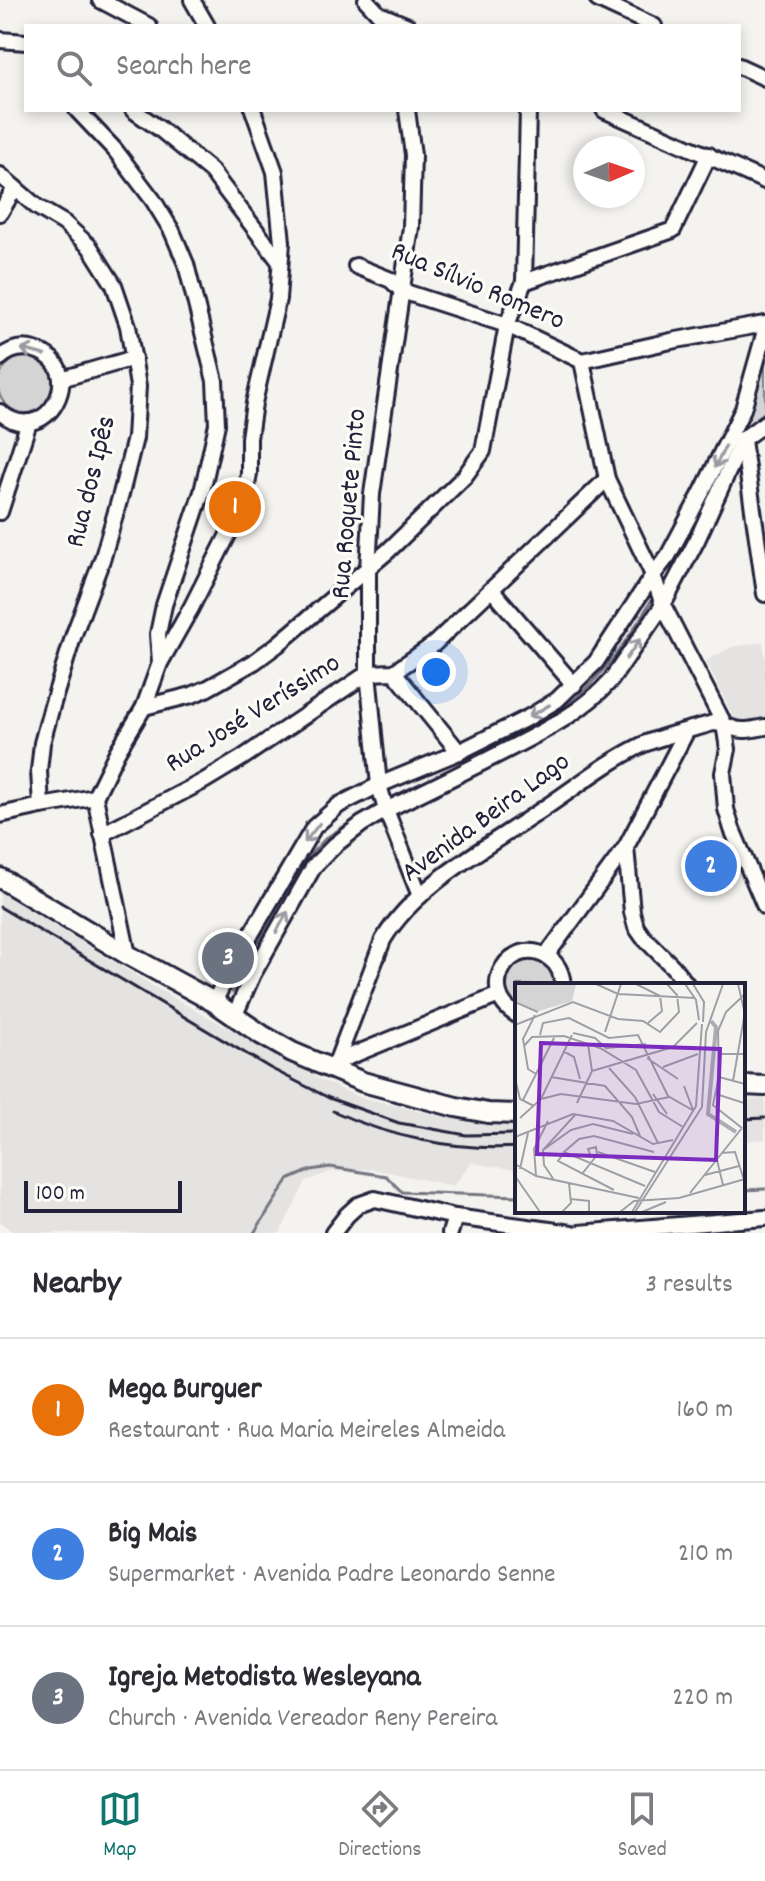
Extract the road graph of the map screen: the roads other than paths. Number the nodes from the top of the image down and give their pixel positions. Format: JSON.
{"nodes":[{"id":1,"x":100,"y":0,"type":"edge"},
{"id":2,"x":192,"y":0,"type":"edge"},
{"id":3,"x":366,"y":0,"type":"edge"},
{"id":4,"x":598,"y":0,"type":"edge"},
{"id":5,"x":381,"y":20,"type":"edge"},
{"id":6,"x":145,"y":24,"type":"edge"},
{"id":7,"x":206,"y":24,"type":"edge"},
{"id":8,"x":650,"y":24,"type":"edge"},
{"id":9,"x":0,"y":40,"type":"edge"},
{"id":10,"x":24,"y":42,"type":"edge"},
{"id":11,"x":741,"y":67,"type":"edge"},
{"id":12,"x":765,"y":78,"type":"edge"},
{"id":13,"x":79,"y":112,"type":"edge"},
{"id":14,"x":136,"y":112,"type":"edge"},
{"id":15,"x":254,"y":112,"type":"edge"},
{"id":16,"x":407,"y":112,"type":"edge"},
{"id":17,"x":528,"y":112,"type":"edge"},
{"id":18,"x":609,"y":112,"type":"edge"},
{"id":19,"x":709,"y":155,"type":"junction"},
{"id":20,"x":0,"y":175,"type":"edge"},
{"id":21,"x":765,"y":181,"type":"edge"},
{"id":22,"x":15,"y":188,"type":"junction"},
{"id":23,"x":0,"y":213,"type":"edge"},
{"id":24,"x":280,"y":262,"type":"junction"},
{"id":25,"x":356,"y":266,"type":"dead end"},
{"id":26,"x":524,"y":282,"type":"junction"},
{"id":27,"x":402,"y":291,"type":"junction"},
{"id":28,"x":765,"y":324,"type":"edge"},
{"id":29,"x":507,"y":325,"type":"junction"},
{"id":30,"x":765,"y":331,"type":"edge"},
{"id":31,"x":0,"y":358,"type":"edge"},
{"id":32,"x":134,"y":358,"type":"junction"},
{"id":33,"x":582,"y":361,"type":"junction"},
{"id":34,"x":61,"y":379,"type":"junction"},
{"id":35,"x":0,"y":412,"type":"edge"},
{"id":36,"x":29,"y":422,"type":"junction"},
{"id":37,"x":765,"y":423,"type":"edge"},
{"id":38,"x":743,"y":439,"type":"junction"},
{"id":39,"x":607,"y":479,"type":"junction"},
{"id":40,"x":0,"y":512,"type":"edge"},
{"id":41,"x":368,"y":570,"type":"junction"},
{"id":42,"x":653,"y":575,"type":"junction"},
{"id":43,"x":492,"y":590,"type":"junction"},
{"id":44,"x":765,"y":594,"type":"edge"},
{"id":45,"x":663,"y":605,"type":"junction"},
{"id":46,"x":160,"y":663,"type":"junction"},
{"id":47,"x":394,"y":672,"type":"junction"},
{"id":48,"x":368,"y":673,"type":"junction"},
{"id":49,"x":574,"y":685,"type":"junction"},
{"id":50,"x":144,"y":707,"type":"junction"},
{"id":51,"x":724,"y":724,"type":"junction"},
{"id":52,"x":765,"y":727,"type":"edge"},
{"id":53,"x":686,"y":732,"type":"junction"},
{"id":54,"x":459,"y":752,"type":"junction"},
{"id":55,"x":379,"y":785,"type":"junction"},
{"id":56,"x":95,"y":797,"type":"junction"},
{"id":57,"x":41,"y":806,"type":"junction"},
{"id":58,"x":386,"y":810,"type":"junction"},
{"id":59,"x":0,"y":815,"type":"edge"},
{"id":60,"x":102,"y":834,"type":"junction"},
{"id":61,"x":626,"y":847,"type":"junction"},
{"id":62,"x":0,"y":878,"type":"edge"},
{"id":63,"x":420,"y":896,"type":"junction"},
{"id":64,"x":765,"y":907,"type":"edge"},
{"id":65,"x":128,"y":955,"type":"junction"},
{"id":66,"x":546,"y":956,"type":"junction"},
{"id":67,"x":234,"y":963,"type":"junction"},
{"id":68,"x":253,"y":974,"type":"junction"},
{"id":69,"x":563,"y":983,"type":"edge"},
{"id":70,"x":685,"y":983,"type":"edge"},
{"id":71,"x":499,"y":995,"type":"junction"},
{"id":72,"x":214,"y":1002,"type":"junction"},
{"id":73,"x":515,"y":1013,"type":"edge"},
{"id":74,"x":234,"y":1017,"type":"junction"},
{"id":75,"x":335,"y":1067,"type":"junction"},
{"id":76,"x":745,"y":1085,"type":"edge"},
{"id":77,"x":765,"y":1086,"type":"edge"},
{"id":78,"x":515,"y":1114,"type":"edge"},
{"id":79,"x":455,"y":1217,"type":"junction"},
{"id":80,"x":765,"y":1218,"type":"edge"},
{"id":81,"x":726,"y":1226,"type":"edge"},
{"id":82,"x":333,"y":1233,"type":"edge"},
{"id":83,"x":450,"y":1233,"type":"edge"},
{"id":84,"x":572,"y":1233,"type":"edge"},
{"id":85,"x":579,"y":1233,"type":"edge"}],
"edges":[{"from":1,"to":6,"type":"street"},
{"from":2,"to":7,"type":"street"},
{"from":3,"to":5,"type":"street"},
{"from":4,"to":8,"type":"street"},
{"from":9,"to":10,"type":"street"},
{"from":11,"to":12,"type":"street"},
{"from":13,"to":46,"type":"street"},
{"from":14,"to":24,"type":"street"},
{"from":15,"to":24,"type":"street"},
{"from":16,"to":27,"type":"street","name":"Rua Roquete Pinto"},
{"from":17,"to":26,"type":"street"},
{"from":18,"to":19,"type":"street"},
{"from":19,"to":21,"type":"street"},
{"from":19,"to":26,"type":"street"},
{"from":20,"to":22,"type":"street","name":"Rua dos Ipês"},
{"from":22,"to":23,"type":"street"},
{"from":22,"to":32,"type":"street","name":"Rua dos Ipês"},
{"from":24,"to":46,"type":"street"},
{"from":25,"to":27,"type":"street","name":"Rua Sílvio Romero"},
{"from":26,"to":29,"type":"street"},
{"from":27,"to":29,"type":"street","name":"Rua Sílvio Romero"},
{"from":27,"to":41,"type":"street","name":"Rua Roquete Pinto"},
{"from":28,"to":33,"type":"street","name":"Rua Sílvio Romero"},
{"from":29,"to":33,"type":"street","name":"Rua Sílvio Romero"},
{"from":29,"to":41,"type":"street"},
{"from":30,"to":42,"type":"street","one_way":true},
{"from":34,"to":31,"type":"street","one_way":true},
{"from":32,"to":34,"type":"street"},
{"from":32,"to":57,"type":"street","name":"Rua dos Ipês"},
{"from":33,"to":39,"type":"street"},
{"from":34,"to":36,"type":"street"},
{"from":35,"to":36,"type":"street"},
{"from":36,"to":40,"type":"street"},
{"from":37,"to":38,"type":"street"},
{"from":38,"to":44,"type":"street"},
{"from":38,"to":45,"type":"street"},
{"from":39,"to":42,"type":"street"},
{"from":39,"to":43,"type":"street"},
{"from":41,"to":48,"type":"street","name":"Rua Roquete Pinto"},
{"from":41,"to":50,"type":"street"},
{"from":42,"to":45,"type":"street"},
{"from":42,"to":49,"type":"street"},
{"from":43,"to":47,"type":"street"},
{"from":43,"to":49,"type":"street"},
{"from":45,"to":51,"type":"street"},
{"from":58,"to":45,"type":"street","one_way":true},
{"from":46,"to":50,"type":"street"},
{"from":47,"to":48,"type":"street","name":"Rua José Veríssimo"},
{"from":47,"to":54,"type":"street"},
{"from":48,"to":55,"type":"street","name":"Rua Roquete Pinto"},
{"from":48,"to":60,"type":"street","name":"Rua José Veríssimo"},
{"from":49,"to":54,"type":"street","one_way":true},
{"from":50,"to":56,"type":"street"},
{"from":51,"to":52,"type":"street","name":"Avenida Beira Lago"},
{"from":51,"to":53,"type":"street","name":"Avenida Beira Lago"},
{"from":51,"to":64,"type":"street"},
{"from":53,"to":61,"type":"street"},
{"from":53,"to":63,"type":"street","name":"Avenida Beira Lago"},
{"from":54,"to":55,"type":"street"},
{"from":55,"to":58,"type":"street","name":"Rua Roquete Pinto"},
{"from":55,"to":67,"type":"street","one_way":true},
{"from":56,"to":57,"type":"street"},
{"from":56,"to":60,"type":"street"},
{"from":57,"to":59,"type":"street"},
{"from":58,"to":63,"type":"street","name":"Rua Roquete Pinto"},
{"from":68,"to":58,"type":"street","one_way":true},
{"from":60,"to":65,"type":"street"},
{"from":61,"to":66,"type":"street"},
{"from":61,"to":70,"type":"street"},
{"from":62,"to":65,"type":"main road"},
{"from":63,"to":75,"type":"street","name":"Avenida Beira Lago"},
{"from":65,"to":72,"type":"main road"},
{"from":66,"to":69,"type":"street"},
{"from":66,"to":71,"type":"street"},
{"from":67,"to":68,"type":"street"},
{"from":67,"to":72,"type":"street"},
{"from":68,"to":74,"type":"street"},
{"from":71,"to":73,"type":"street"},
{"from":71,"to":75,"type":"street"},
{"from":72,"to":74,"type":"main road"},
{"from":74,"to":75,"type":"main road"},
{"from":75,"to":78,"type":"main road"},
{"from":76,"to":77,"type":"main road"},
{"from":79,"to":82,"type":"street"},
{"from":79,"to":83,"type":"street"},
{"from":79,"to":84,"type":"street"},
{"from":80,"to":81,"type":"street"},
{"from":81,"to":85,"type":"street"}]}
